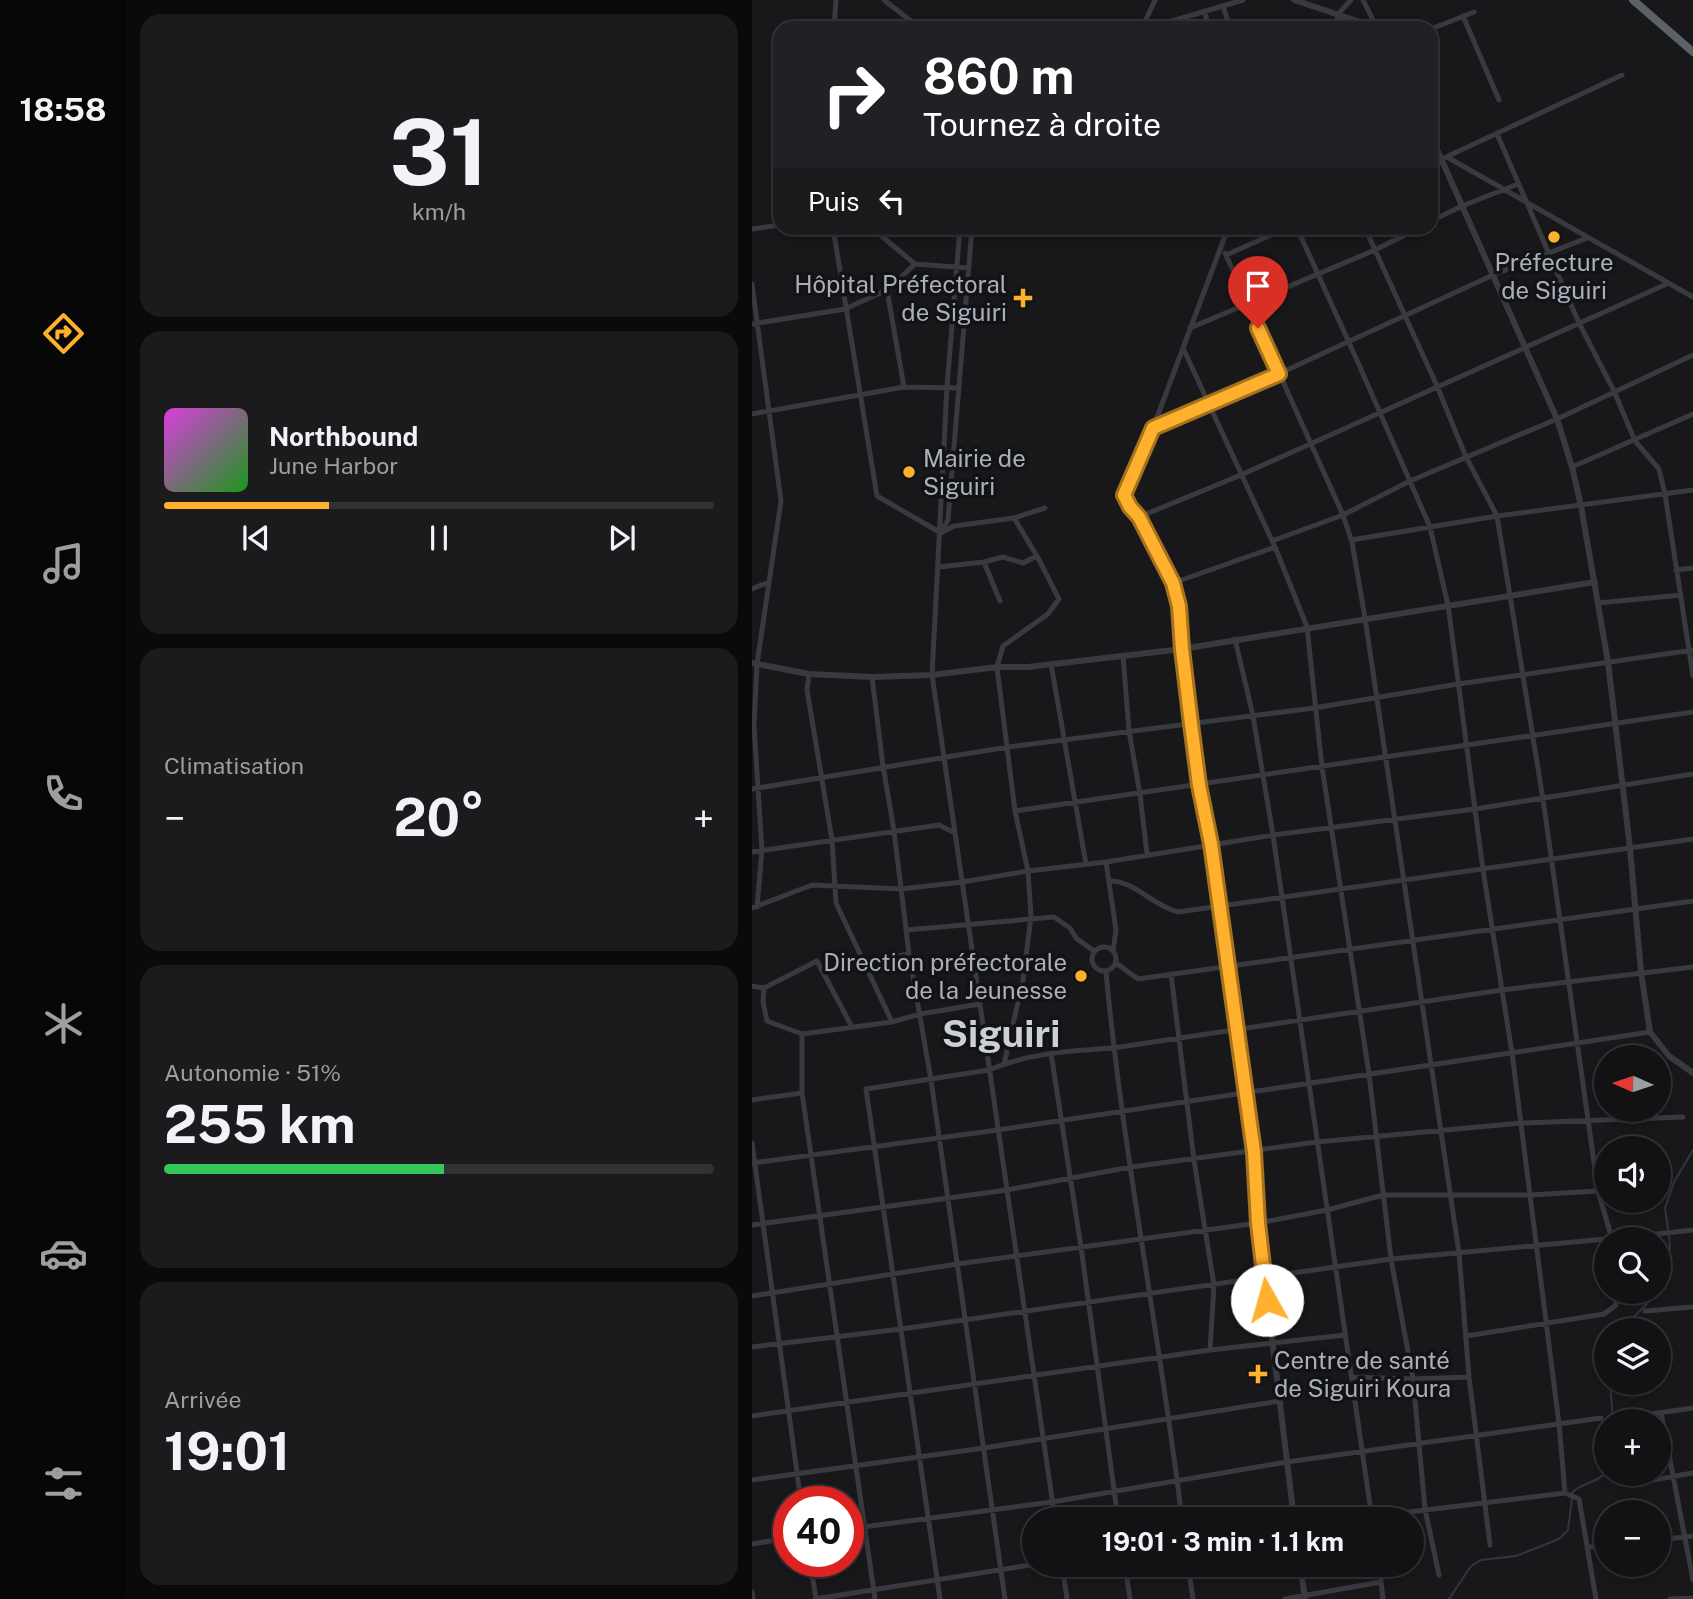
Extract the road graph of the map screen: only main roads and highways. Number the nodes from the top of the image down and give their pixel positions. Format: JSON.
{"nodes":[{"id":1,"x":1633,"y":0,"type":"edge"},
{"id":2,"x":1692,"y":52,"type":"edge"}],
"edges":[{"from":1,"to":2,"type":"highway"}]}
